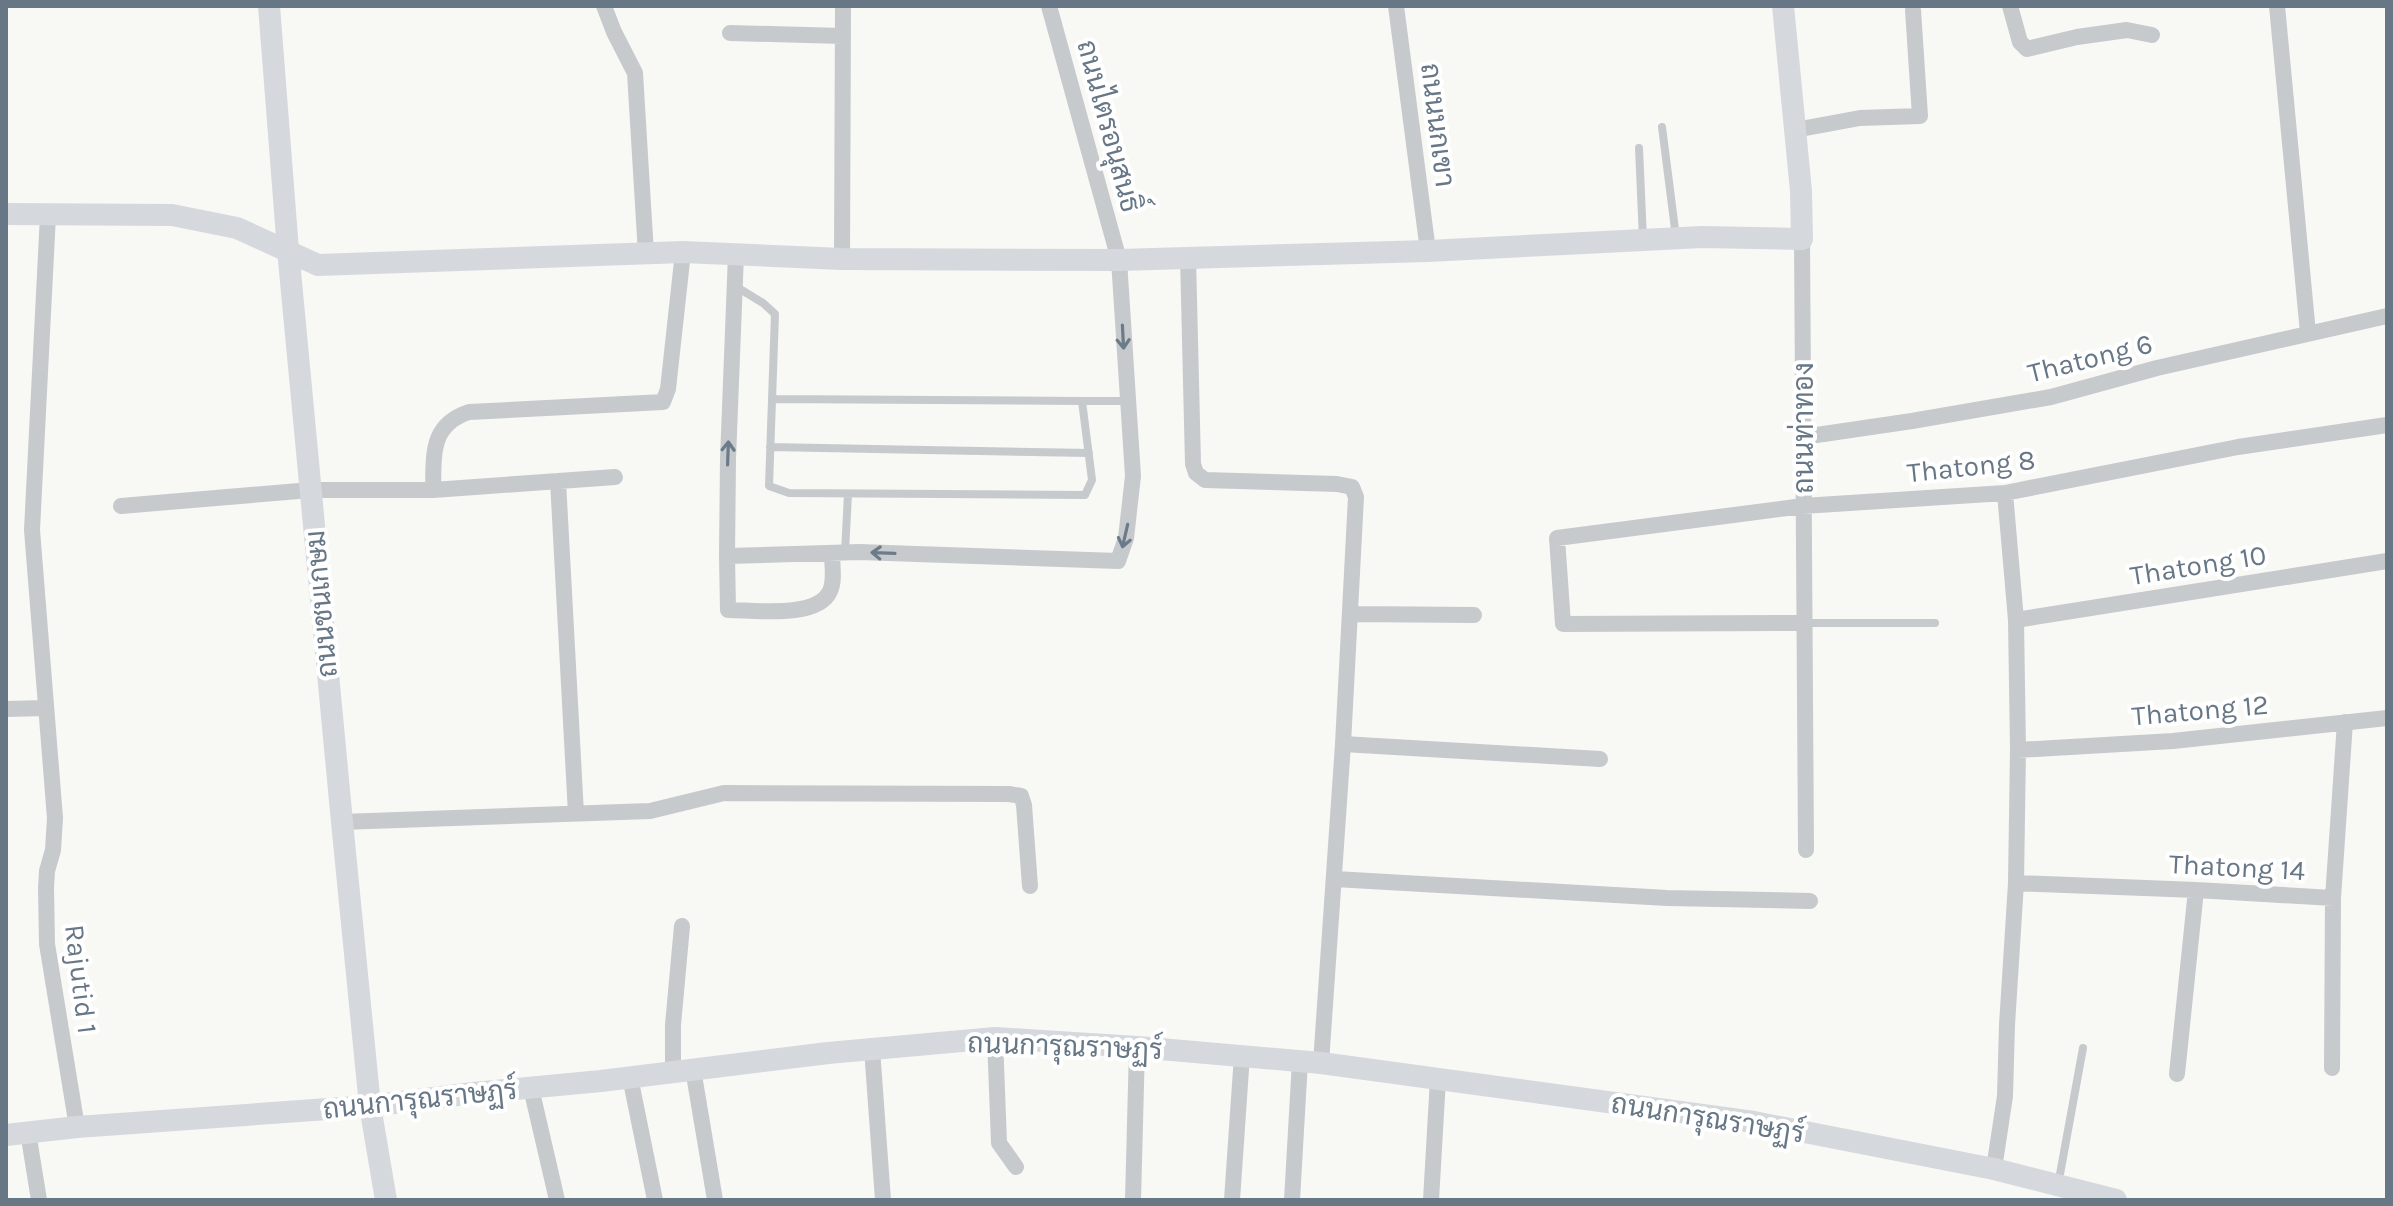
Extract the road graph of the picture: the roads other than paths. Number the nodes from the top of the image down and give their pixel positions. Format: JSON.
{"nodes":[{"id":1,"x":269,"y":6,"type":"edge"},
{"id":2,"x":604,"y":6,"type":"edge"},
{"id":3,"x":843,"y":6,"type":"edge"},
{"id":4,"x":1049,"y":6,"type":"edge"},
{"id":5,"x":1396,"y":6,"type":"edge"},
{"id":6,"x":1783,"y":6,"type":"edge"},
{"id":7,"x":2010,"y":6,"type":"edge"},
{"id":8,"x":2277,"y":6,"type":"edge"},
{"id":9,"x":1913,"y":10,"type":"dead end"},
{"id":10,"x":730,"y":33,"type":"dead end"},
{"id":11,"x":2152,"y":35,"type":"dead end"},
{"id":12,"x":843,"y":36,"type":"junction"},
{"id":13,"x":1662,"y":127,"type":"dead end"},
{"id":14,"x":1795,"y":130,"type":"junction"},
{"id":15,"x":1639,"y":148,"type":"dead end"},
{"id":16,"x":6,"y":214,"type":"edge"},
{"id":17,"x":48,"y":215,"type":"junction"},
{"id":18,"x":1676,"y":238,"type":"junction"},
{"id":19,"x":1643,"y":239,"type":"junction"},
{"id":20,"x":1802,"y":239,"type":"junction"},
{"id":21,"x":288,"y":250,"type":"junction"},
{"id":22,"x":1428,"y":251,"type":"junction"},
{"id":23,"x":683,"y":252,"type":"junction"},
{"id":24,"x":646,"y":254,"type":"junction"},
{"id":25,"x":736,"y":254,"type":"junction"},
{"id":26,"x":1188,"y":257,"type":"junction"},
{"id":27,"x":842,"y":259,"type":"junction"},
{"id":28,"x":1119,"y":260,"type":"junction"},
{"id":29,"x":735,"y":286,"type":"junction"},
{"id":30,"x":2387,"y":316,"type":"edge"},
{"id":31,"x":2308,"y":333,"type":"junction"},
{"id":32,"x":772,"y":399,"type":"junction"},
{"id":33,"x":1082,"y":401,"type":"junction"},
{"id":34,"x":1127,"y":401,"type":"junction"},
{"id":35,"x":2387,"y":425,"type":"edge"},
{"id":36,"x":1803,"y":437,"type":"junction"},
{"id":37,"x":770,"y":447,"type":"junction"},
{"id":38,"x":1089,"y":453,"type":"junction"},
{"id":39,"x":615,"y":477,"type":"dead end"},
{"id":40,"x":558,"y":481,"type":"junction"},
{"id":41,"x":311,"y":490,"type":"junction"},
{"id":42,"x":433,"y":490,"type":"junction"},
{"id":43,"x":2005,"y":493,"type":"junction"},
{"id":44,"x":848,"y":494,"type":"junction"},
{"id":45,"x":121,"y":506,"type":"dead end"},
{"id":46,"x":1803,"y":506,"type":"junction"},
{"id":47,"x":838,"y":553,"type":"junction"},
{"id":48,"x":727,"y":556,"type":"junction"},
{"id":49,"x":2387,"y":561,"type":"edge"},
{"id":50,"x":1350,"y":614,"type":"junction"},
{"id":51,"x":1474,"y":615,"type":"dead end"},
{"id":52,"x":2016,"y":620,"type":"junction"},
{"id":53,"x":1805,"y":623,"type":"junction"},
{"id":54,"x":1935,"y":623,"type":"dead end"},
{"id":55,"x":46,"y":708,"type":"junction"},
{"id":56,"x":6,"y":709,"type":"edge"},
{"id":57,"x":2387,"y":718,"type":"edge"},
{"id":58,"x":2345,"y":722,"type":"junction"},
{"id":59,"x":1343,"y":744,"type":"junction"},
{"id":60,"x":2018,"y":750,"type":"junction"},
{"id":61,"x":1600,"y":759,"type":"dead end"},
{"id":62,"x":576,"y":814,"type":"junction"},
{"id":63,"x":342,"y":822,"type":"junction"},
{"id":64,"x":1806,"y":850,"type":"dead end"},
{"id":65,"x":1335,"y":879,"type":"junction"},
{"id":66,"x":2016,"y":883,"type":"junction"},
{"id":67,"x":1030,"y":886,"type":"dead end"},
{"id":68,"x":2196,"y":890,"type":"junction"},
{"id":69,"x":2333,"y":898,"type":"junction"},
{"id":70,"x":1810,"y":901,"type":"dead end"},
{"id":71,"x":682,"y":926,"type":"dead end"},
{"id":72,"x":995,"y":1038,"type":"junction"},
{"id":73,"x":1137,"y":1047,"type":"junction"},
{"id":74,"x":2083,"y":1048,"type":"dead end"},
{"id":75,"x":872,"y":1049,"type":"junction"},
{"id":76,"x":1242,"y":1055,"type":"junction"},
{"id":77,"x":1311,"y":1062,"type":"junction"},
{"id":78,"x":2332,"y":1068,"type":"dead end"},
{"id":79,"x":683,"y":1070,"type":"junction"},
{"id":80,"x":2177,"y":1074,"type":"dead end"},
{"id":81,"x":630,"y":1077,"type":"junction"},
{"id":82,"x":1438,"y":1079,"type":"junction"},
{"id":83,"x":531,"y":1088,"type":"junction"},
{"id":84,"x":370,"y":1106,"type":"junction"},
{"id":85,"x":77,"y":1127,"type":"junction"},
{"id":86,"x":17,"y":1133,"type":"edge"},
{"id":87,"x":1016,"y":1167,"type":"dead end"},
{"id":88,"x":1994,"y":1169,"type":"junction"},
{"id":89,"x":2058,"y":1185,"type":"junction"},
{"id":90,"x":39,"y":1200,"type":"edge"},
{"id":91,"x":386,"y":1200,"type":"edge"},
{"id":92,"x":557,"y":1200,"type":"edge"},
{"id":93,"x":655,"y":1200,"type":"edge"},
{"id":94,"x":715,"y":1200,"type":"edge"},
{"id":95,"x":883,"y":1200,"type":"edge"},
{"id":96,"x":1133,"y":1200,"type":"edge"},
{"id":97,"x":1232,"y":1200,"type":"edge"},
{"id":98,"x":1292,"y":1200,"type":"edge"},
{"id":99,"x":1431,"y":1200,"type":"edge"},
{"id":100,"x":2116,"y":1200,"type":"edge"}],
"edges":[{"from":1,"to":21,"type":"street","name":"ถนนชนเกษม"},
{"from":2,"to":24,"type":"street"},
{"from":3,"to":12,"type":"street"},
{"from":4,"to":28,"type":"street","name":"ถนนไตรอนุสนธิ์"},
{"from":5,"to":22,"type":"street","name":"ถนนนกเขา"},
{"from":6,"to":14,"type":"street","name":"ถนนท่าทอง"},
{"from":7,"to":11,"type":"street"},
{"from":8,"to":31,"type":"street"},
{"from":9,"to":14,"type":"street"},
{"from":10,"to":12,"type":"street"},
{"from":12,"to":27,"type":"street"},
{"from":13,"to":18,"type":"lane"},
{"from":14,"to":20,"type":"street","name":"ถนนท่าทอง"},
{"from":15,"to":19,"type":"lane"},
{"from":16,"to":17,"type":"street"},
{"from":17,"to":21,"type":"street"},
{"from":17,"to":55,"type":"street","name":"Rajutid 1"},
{"from":18,"to":19,"type":"street"},
{"from":18,"to":20,"type":"street"},
{"from":19,"to":22,"type":"street"},
{"from":20,"to":36,"type":"street","name":"ถนนท่าทอง"},
{"from":21,"to":24,"type":"street"},
{"from":21,"to":41,"type":"street","name":"ถนนชนเกษม"},
{"from":22,"to":26,"type":"street"},
{"from":23,"to":24,"type":"street"},
{"from":23,"to":25,"type":"street"},
{"from":23,"to":42,"type":"street"},
{"from":25,"to":27,"type":"street"},
{"from":25,"to":29,"type":"street"},
{"from":26,"to":28,"type":"street"},
{"from":26,"to":50,"type":"street"},
{"from":27,"to":28,"type":"street"},
{"from":28,"to":34,"type":"street","name":"ถนนไตรอนุสนธิ์","one_way":true},
{"from":29,"to":32,"type":"lane"},
{"from":48,"to":29,"type":"street","one_way":true},
{"from":30,"to":31,"type":"street","name":"Thatong 6"},
{"from":31,"to":36,"type":"street","name":"Thatong 6"},
{"from":32,"to":33,"type":"lane"},
{"from":32,"to":37,"type":"lane"},
{"from":33,"to":34,"type":"lane"},
{"from":33,"to":38,"type":"lane"},
{"from":34,"to":47,"type":"street","name":"ถนนไตรอนุสนธิ์","one_way":true},
{"from":35,"to":43,"type":"street","name":"Thatong 8"},
{"from":36,"to":46,"type":"street","name":"ถนนท่าทอง"},
{"from":37,"to":38,"type":"lane"},
{"from":37,"to":44,"type":"lane"},
{"from":38,"to":44,"type":"lane"},
{"from":39,"to":40,"type":"street"},
{"from":40,"to":42,"type":"street"},
{"from":40,"to":62,"type":"street"},
{"from":41,"to":42,"type":"street"},
{"from":41,"to":45,"type":"street"},
{"from":41,"to":63,"type":"street","name":"ถนนชนเกษม"},
{"from":43,"to":46,"type":"street","name":"Thatong 8"},
{"from":43,"to":52,"type":"street"},
{"from":44,"to":47,"type":"lane"},
{"from":46,"to":53,"type":"street","name":"ถนนท่าทอง"},
{"from":46,"to":53,"type":"street","name":"Thatong 8"},
{"from":47,"to":48,"type":"street"},
{"from":47,"to":48,"type":"street"},
{"from":49,"to":52,"type":"street","name":"Thatong 10"},
{"from":50,"to":51,"type":"street"},
{"from":50,"to":59,"type":"street"},
{"from":52,"to":60,"type":"street"},
{"from":53,"to":54,"type":"lane"},
{"from":53,"to":64,"type":"street","name":"ถนนท่าทอง"},
{"from":55,"to":56,"type":"street"},
{"from":55,"to":85,"type":"street","name":"Rajutid 1"},
{"from":57,"to":58,"type":"street","name":"Thatong 12"},
{"from":58,"to":60,"type":"street","name":"Thatong 12"},
{"from":58,"to":69,"type":"street"},
{"from":59,"to":61,"type":"street"},
{"from":59,"to":65,"type":"street"},
{"from":60,"to":66,"type":"street"},
{"from":62,"to":63,"type":"street"},
{"from":62,"to":67,"type":"street"},
{"from":63,"to":84,"type":"street","name":"ถนนชนเกษม"},
{"from":65,"to":70,"type":"street"},
{"from":65,"to":77,"type":"street"},
{"from":66,"to":68,"type":"street","name":"Thatong 14"},
{"from":66,"to":88,"type":"street"},
{"from":68,"to":69,"type":"street","name":"Thatong 14"},
{"from":68,"to":80,"type":"street"},
{"from":69,"to":78,"type":"street","name":"Thatong 14"},
{"from":71,"to":79,"type":"street"},
{"from":72,"to":73,"type":"street","name":"ถนนการุณราษฏร์"},
{"from":72,"to":75,"type":"street","name":"ถนนการุณราษฏร์"},
{"from":72,"to":87,"type":"street"},
{"from":73,"to":76,"type":"street","name":"ถนนการุณราษฏร์"},
{"from":73,"to":96,"type":"street"},
{"from":74,"to":89,"type":"lane"},
{"from":75,"to":79,"type":"street","name":"ถนนการุณราษฏร์"},
{"from":75,"to":95,"type":"street"},
{"from":76,"to":77,"type":"street","name":"ถนนการุณราษฏร์"},
{"from":76,"to":97,"type":"street"},
{"from":77,"to":82,"type":"street","name":"ถนนการุณราษฏร์"},
{"from":77,"to":98,"type":"street"},
{"from":79,"to":81,"type":"street","name":"ถนนการุณราษฏร์"},
{"from":79,"to":94,"type":"street"},
{"from":81,"to":83,"type":"street","name":"ถนนการุณราษฏร์"},
{"from":81,"to":93,"type":"street"},
{"from":82,"to":88,"type":"street","name":"ถนนการุณราษฏร์"},
{"from":82,"to":99,"type":"street"},
{"from":83,"to":84,"type":"street","name":"ถนนการุณราษฏร์"},
{"from":83,"to":92,"type":"street"},
{"from":84,"to":85,"type":"street","name":"ถนนการุณราษฏร์"},
{"from":84,"to":91,"type":"street","name":"ถนนชนเกษม"},
{"from":85,"to":86,"type":"street","name":"ถนนการุณราษฏร์"},
{"from":86,"to":90,"type":"street"},
{"from":88,"to":89,"type":"street","name":"ถนนการุณราษฏร์"},
{"from":89,"to":100,"type":"street","name":"ถนนการุณราษฏร์"}]}
